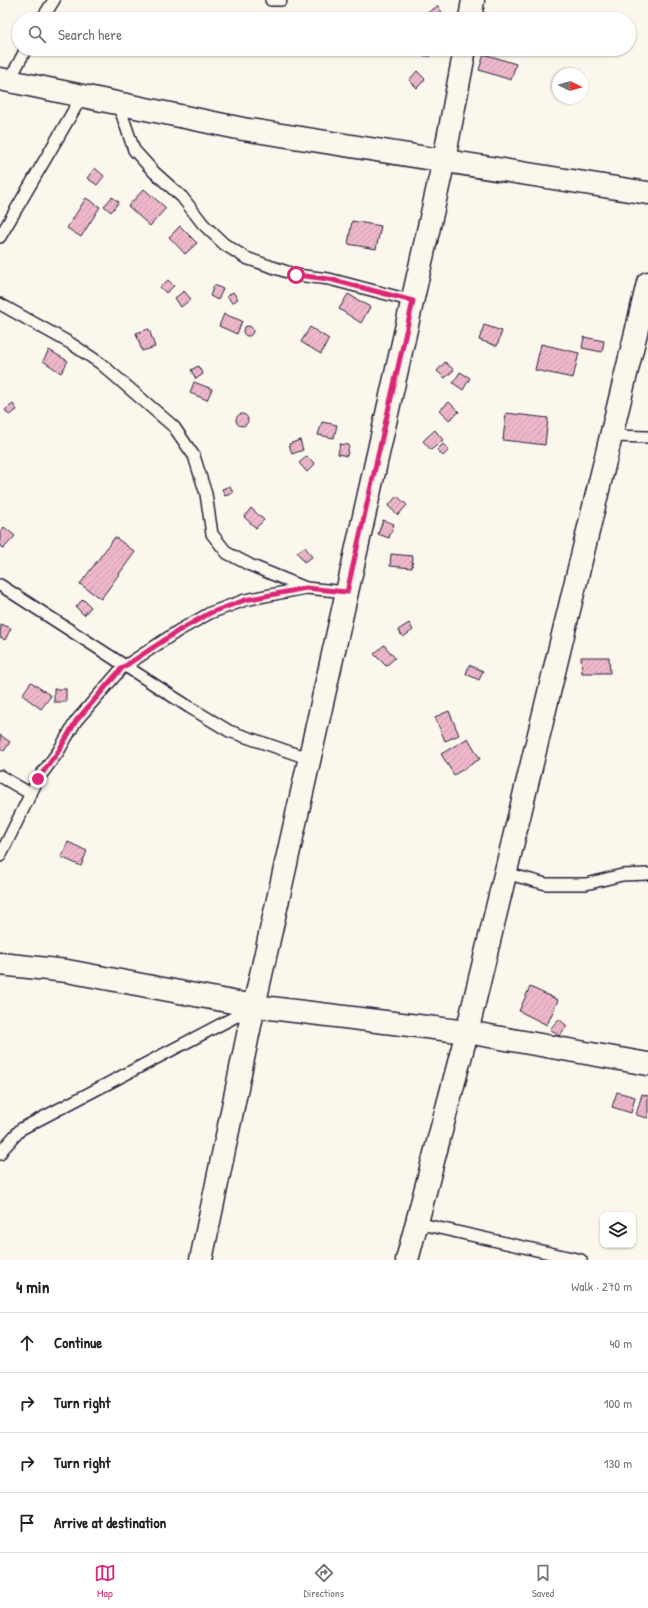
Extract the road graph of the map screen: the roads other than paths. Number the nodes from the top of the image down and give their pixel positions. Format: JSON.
{"nodes":[{"id":1,"x":54,"y":0,"type":"edge"},
{"id":2,"x":270,"y":0,"type":"edge"},
{"id":3,"x":281,"y":0,"type":"edge"},
{"id":4,"x":473,"y":0,"type":"edge"},
{"id":5,"x":46,"y":12,"type":"edge"},
{"id":6,"x":471,"y":12,"type":"edge"},
{"id":7,"x":21,"y":56,"type":"edge"},
{"id":8,"x":463,"y":56,"type":"edge"},
{"id":9,"x":5,"y":80,"type":"edge"},
{"id":10,"x":82,"y":96,"type":"junction"},
{"id":11,"x":118,"y":103,"type":"junction"},
{"id":12,"x":444,"y":160,"type":"junction"},
{"id":13,"x":648,"y":193,"type":"edge"},
{"id":14,"x":0,"y":237,"type":"edge"},
{"id":15,"x":648,"y":283,"type":"edge"},
{"id":16,"x":413,"y":301,"type":"junction"},
{"id":17,"x":0,"y":304,"type":"edge"},
{"id":18,"x":611,"y":436,"type":"junction"},
{"id":19,"x":648,"y":437,"type":"edge"},
{"id":20,"x":0,"y":584,"type":"edge"},
{"id":21,"x":306,"y":588,"type":"junction"},
{"id":22,"x":347,"y":592,"type":"junction"},
{"id":23,"x":125,"y":666,"type":"junction"},
{"id":24,"x":310,"y":759,"type":"junction"},
{"id":25,"x":0,"y":776,"type":"edge"},
{"id":26,"x":31,"y":794,"type":"junction"},
{"id":27,"x":0,"y":856,"type":"edge"},
{"id":28,"x":506,"y":873,"type":"junction"},
{"id":29,"x":648,"y":874,"type":"edge"},
{"id":30,"x":0,"y":964,"type":"edge"},
{"id":31,"x":254,"y":1006,"type":"junction"},
{"id":32,"x":467,"y":1032,"type":"junction"},
{"id":33,"x":648,"y":1064,"type":"edge"},
{"id":34,"x":0,"y":1154,"type":"edge"},
{"id":35,"x":417,"y":1223,"type":"junction"},
{"id":36,"x":201,"y":1260,"type":"edge"},
{"id":37,"x":407,"y":1260,"type":"edge"},
{"id":38,"x":580,"y":1260,"type":"edge"}],
"edges":[{"from":1,"to":5,"type":"lane"},
{"from":2,"to":3,"type":"lane"},
{"from":4,"to":6,"type":"street"},
{"from":7,"to":9,"type":"lane"},
{"from":8,"to":12,"type":"street"},
{"from":9,"to":10,"type":"street"},
{"from":10,"to":11,"type":"street"},
{"from":10,"to":14,"type":"lane"},
{"from":11,"to":12,"type":"street"},
{"from":11,"to":16,"type":"lane"},
{"from":12,"to":13,"type":"street"},
{"from":12,"to":16,"type":"street"},
{"from":15,"to":18,"type":"street"},
{"from":16,"to":22,"type":"street"},
{"from":17,"to":21,"type":"lane"},
{"from":18,"to":19,"type":"lane"},
{"from":18,"to":28,"type":"street"},
{"from":20,"to":23,"type":"lane"},
{"from":21,"to":22,"type":"lane"},
{"from":21,"to":23,"type":"lane"},
{"from":22,"to":24,"type":"street"},
{"from":23,"to":24,"type":"lane"},
{"from":23,"to":26,"type":"lane"},
{"from":24,"to":31,"type":"street"},
{"from":25,"to":26,"type":"lane"},
{"from":26,"to":27,"type":"lane"},
{"from":28,"to":29,"type":"lane"},
{"from":28,"to":32,"type":"street"},
{"from":30,"to":31,"type":"street"},
{"from":31,"to":32,"type":"street"},
{"from":31,"to":34,"type":"lane"},
{"from":31,"to":36,"type":"street"},
{"from":32,"to":33,"type":"street"},
{"from":32,"to":35,"type":"street"},
{"from":35,"to":37,"type":"street"},
{"from":35,"to":38,"type":"lane"}]}
